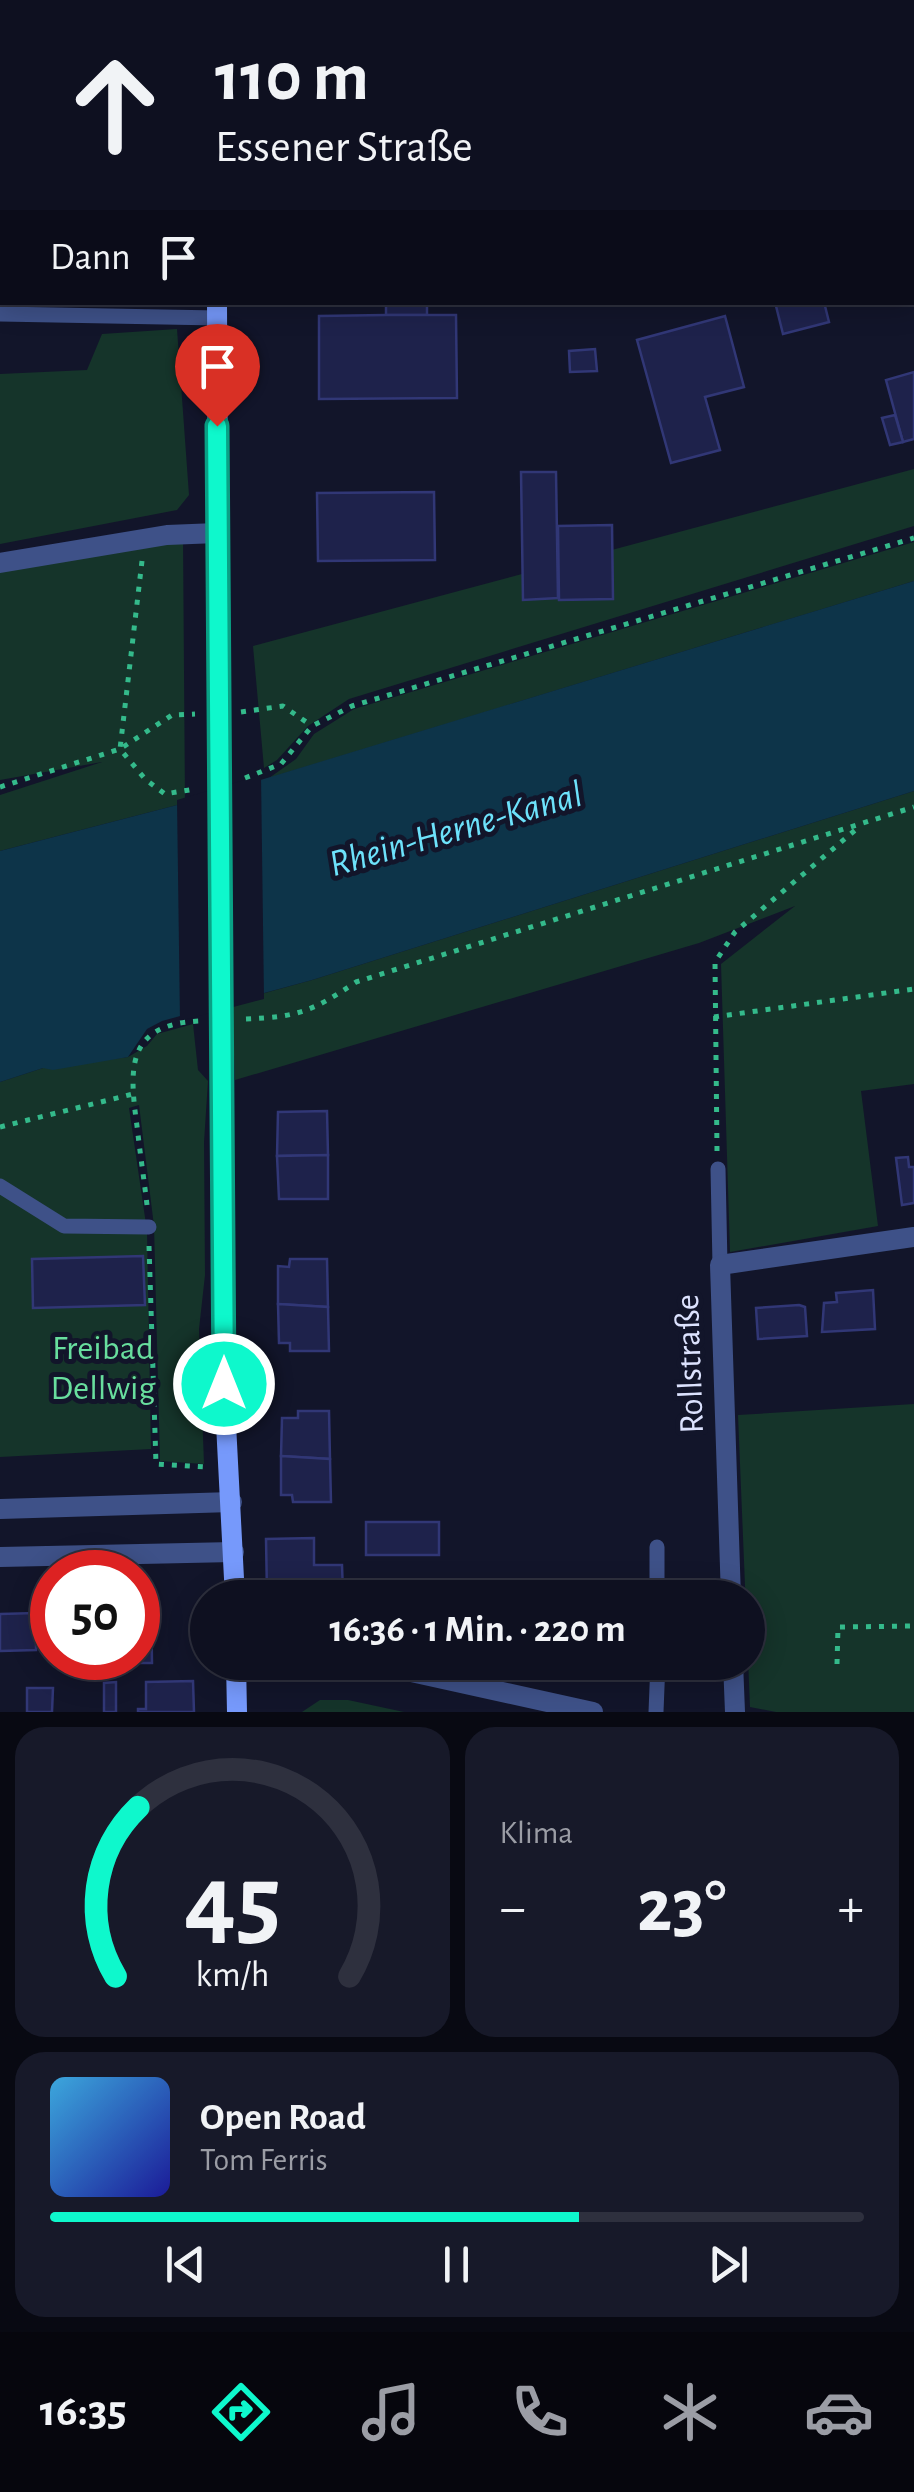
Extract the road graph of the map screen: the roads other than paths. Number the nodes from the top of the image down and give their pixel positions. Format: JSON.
{"nodes":[{"id":1,"x":51,"y":309,"type":"edge"},
{"id":2,"x":218,"y":310,"type":"edge"},
{"id":3,"x":0,"y":314,"type":"edge"},
{"id":4,"x":217,"y":533,"type":"junction"},
{"id":5,"x":0,"y":563,"type":"edge"},
{"id":6,"x":718,"y":1169,"type":"road end"},
{"id":7,"x":0,"y":1186,"type":"edge"},
{"id":8,"x":148,"y":1226,"type":"road end"},
{"id":9,"x":914,"y":1237,"type":"edge"},
{"id":10,"x":720,"y":1266,"type":"junction"},
{"id":11,"x":232,"y":1502,"type":"junction"},
{"id":12,"x":0,"y":1509,"type":"edge"},
{"id":13,"x":657,"y":1547,"type":"dead end"},
{"id":14,"x":234,"y":1552,"type":"junction"},
{"id":15,"x":0,"y":1558,"type":"edge"},
{"id":16,"x":234,"y":1580,"type":"edge"},
{"id":17,"x":657,"y":1580,"type":"edge"},
{"id":18,"x":730,"y":1580,"type":"edge"},
{"id":19,"x":236,"y":1680,"type":"edge"},
{"id":20,"x":448,"y":1680,"type":"edge"},
{"id":21,"x":657,"y":1680,"type":"edge"},
{"id":22,"x":734,"y":1680,"type":"edge"},
{"id":23,"x":237,"y":1712,"type":"edge"},
{"id":24,"x":594,"y":1712,"type":"edge"},
{"id":25,"x":656,"y":1712,"type":"edge"},
{"id":26,"x":735,"y":1712,"type":"edge"}],
"edges":[{"from":1,"to":2,"type":"lane"},
{"from":1,"to":3,"type":"lane"},
{"from":2,"to":4,"type":"main road"},
{"from":4,"to":5,"type":"street"},
{"from":4,"to":11,"type":"main road","bridge":true},
{"from":6,"to":10,"type":"lane"},
{"from":7,"to":8,"type":"lane"},
{"from":9,"to":10,"type":"street","name":"Rollstraße"},
{"from":10,"to":18,"type":"street","name":"Rollstraße"},
{"from":11,"to":12,"type":"street"},
{"from":11,"to":14,"type":"main road"},
{"from":13,"to":17,"type":"lane"},
{"from":14,"to":15,"type":"street"},
{"from":14,"to":16,"type":"main road"},
{"from":19,"to":23,"type":"main road"},
{"from":20,"to":24,"type":"street"},
{"from":21,"to":25,"type":"lane"},
{"from":22,"to":26,"type":"street"}]}
